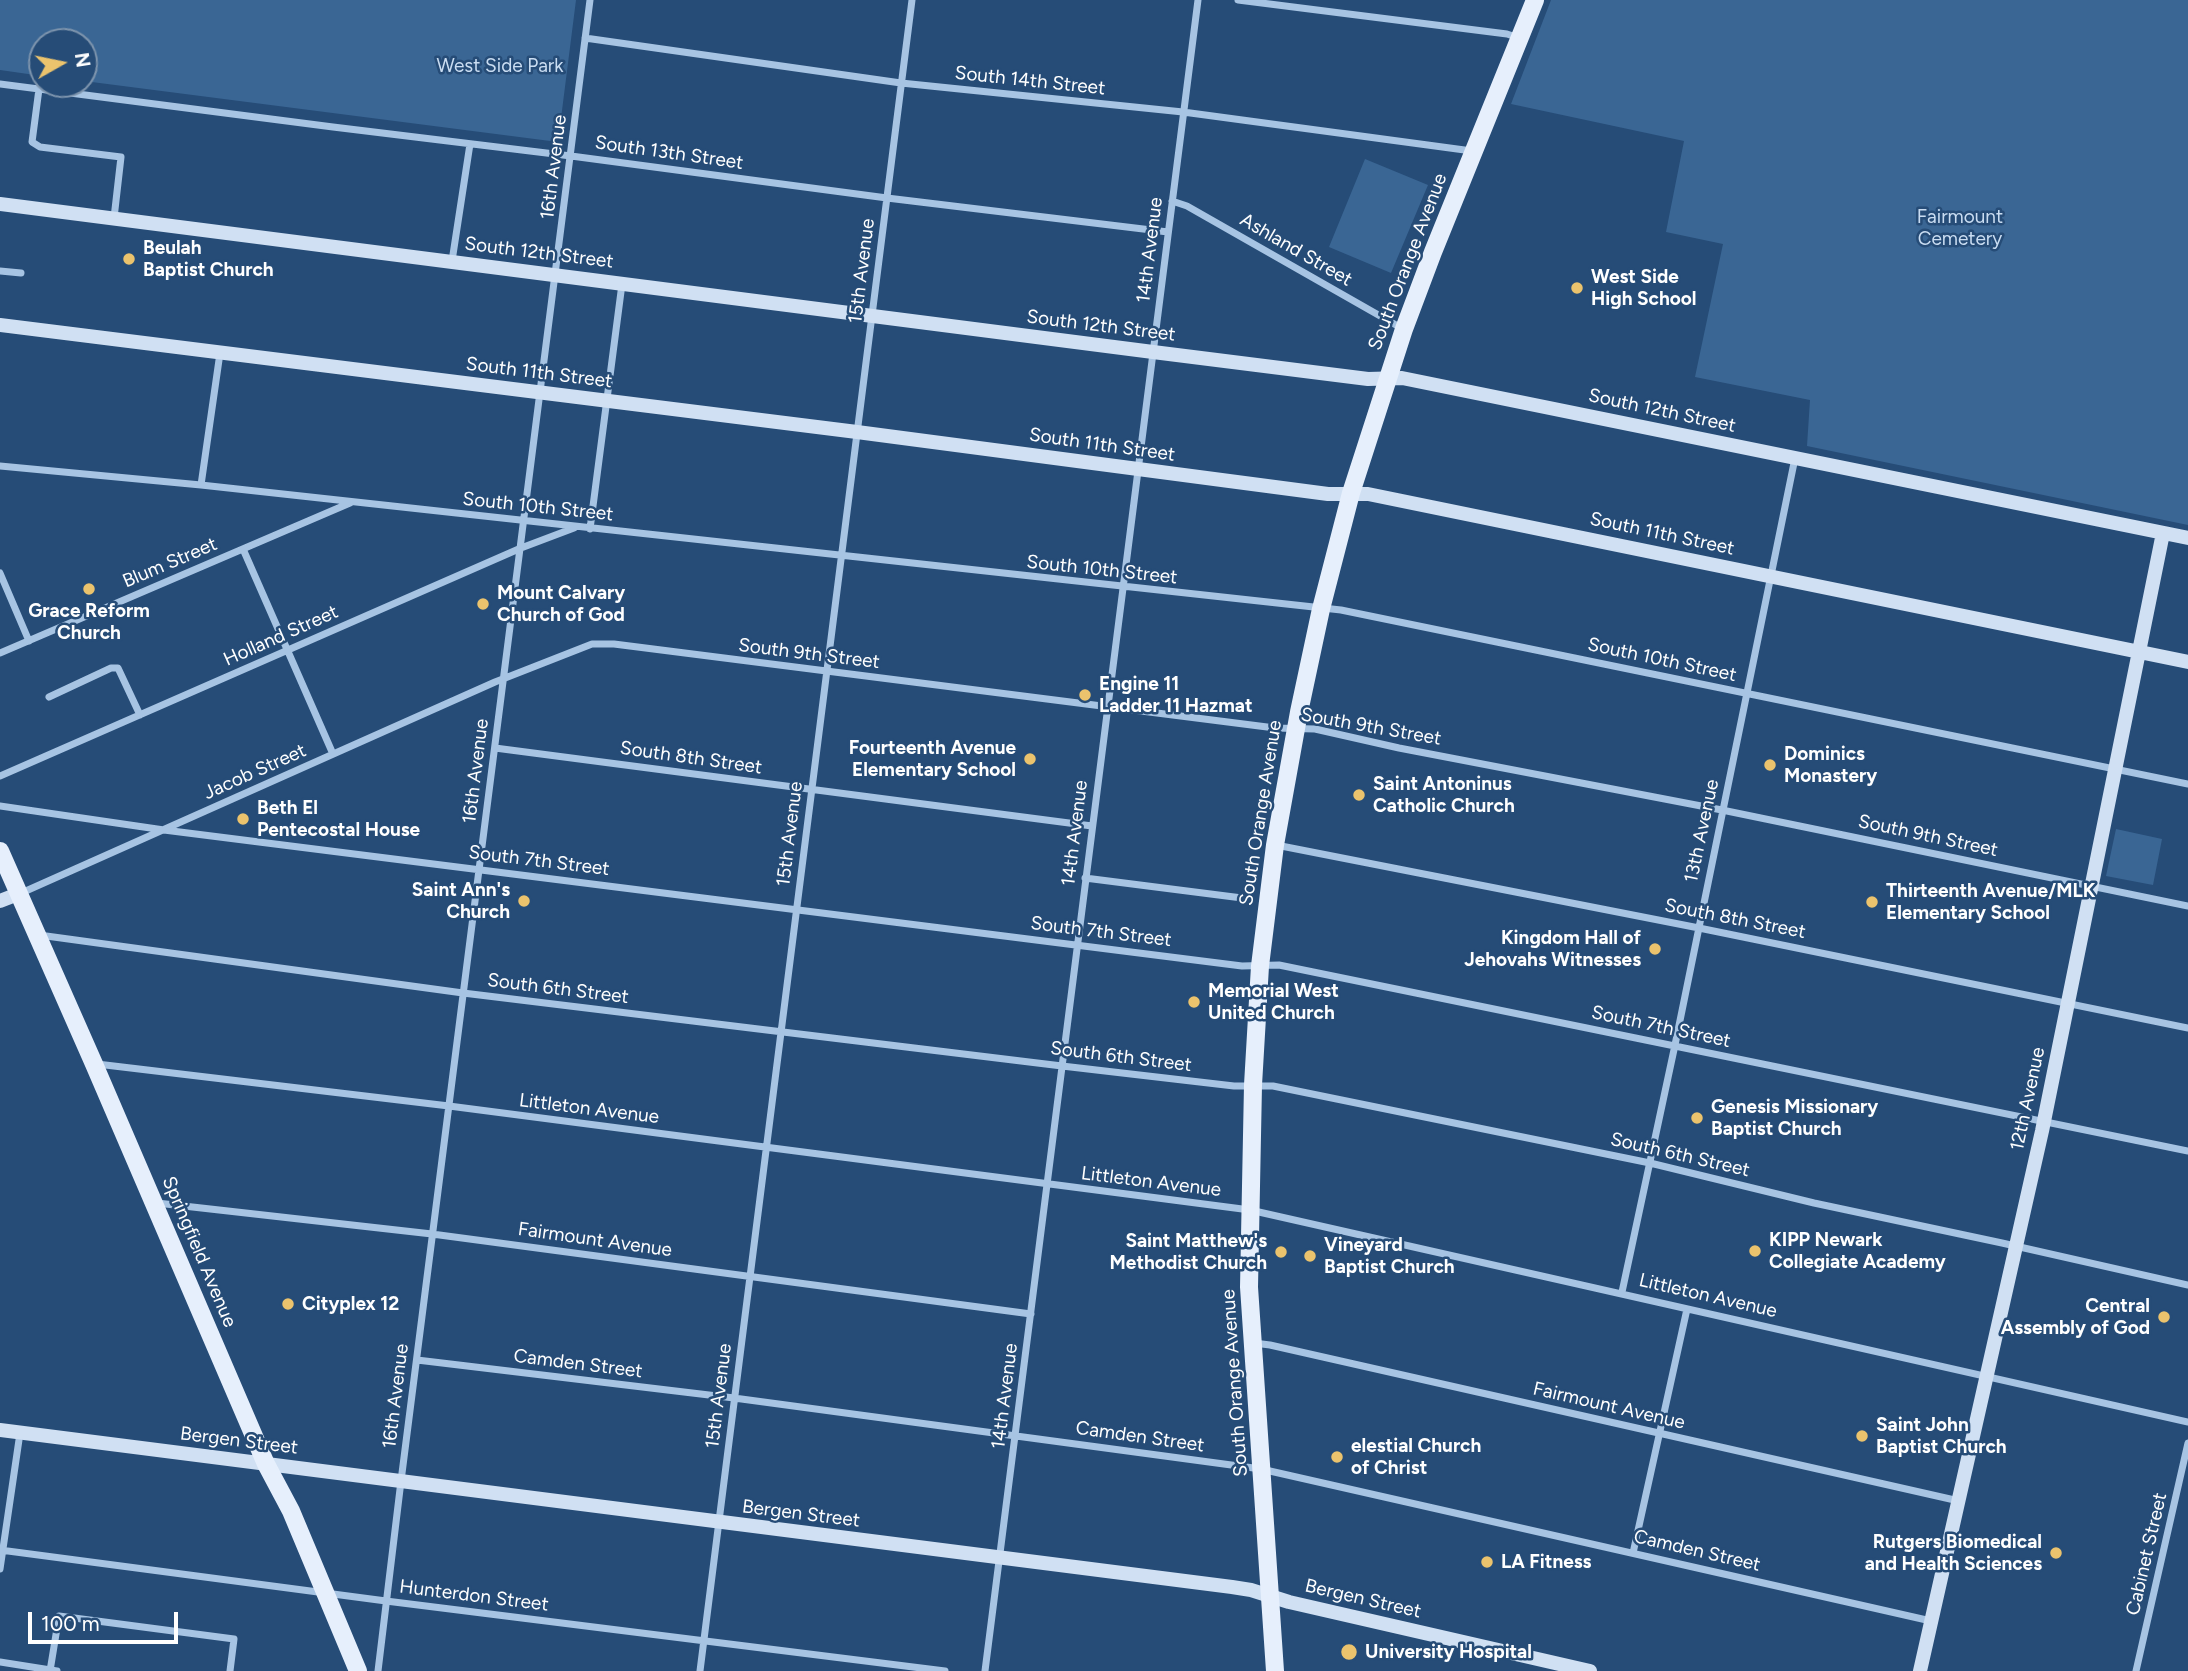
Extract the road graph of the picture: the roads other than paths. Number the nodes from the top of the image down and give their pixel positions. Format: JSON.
{"nodes":[{"id":1,"x":590,"y":0,"type":"edge"},
{"id":2,"x":912,"y":0,"type":"edge"},
{"id":3,"x":1198,"y":0,"type":"edge"},
{"id":4,"x":1238,"y":0,"type":"edge"},
{"id":5,"x":1535,"y":0,"type":"edge"},
{"id":6,"x":586,"y":38,"type":"junction"},
{"id":7,"x":1520,"y":39,"type":"junction"},
{"id":8,"x":901,"y":83,"type":"junction"},
{"id":9,"x":0,"y":84,"type":"edge"},
{"id":10,"x":28,"y":88,"type":"edge"},
{"id":11,"x":98,"y":97,"type":"edge"},
{"id":12,"x":38,"y":98,"type":"edge"},
{"id":13,"x":1183,"y":113,"type":"junction"},
{"id":14,"x":470,"y":144,"type":"junction"},
{"id":15,"x":1473,"y":152,"type":"junction"},
{"id":16,"x":571,"y":156,"type":"junction"},
{"id":17,"x":887,"y":198,"type":"junction"},
{"id":18,"x":1172,"y":201,"type":"junction"},
{"id":19,"x":0,"y":204,"type":"edge"},
{"id":20,"x":114,"y":218,"type":"junction"},
{"id":21,"x":1168,"y":232,"type":"junction"},
{"id":22,"x":452,"y":261,"type":"junction"},
{"id":23,"x":0,"y":271,"type":"edge"},
{"id":24,"x":21,"y":274,"type":"dead end"},
{"id":25,"x":556,"y":275,"type":"junction"},
{"id":26,"x":622,"y":284,"type":"junction"},
{"id":27,"x":872,"y":316,"type":"junction"},
{"id":28,"x":0,"y":325,"type":"edge"},
{"id":29,"x":1404,"y":329,"type":"junction"},
{"id":30,"x":1153,"y":352,"type":"junction"},
{"id":31,"x":220,"y":353,"type":"junction"},
{"id":32,"x":1387,"y":377,"type":"junction"},
{"id":33,"x":541,"y":393,"type":"junction"},
{"id":34,"x":605,"y":401,"type":"junction"},
{"id":35,"x":857,"y":432,"type":"junction"},
{"id":36,"x":1795,"y":458,"type":"junction"},
{"id":37,"x":0,"y":466,"type":"edge"},
{"id":38,"x":1138,"y":469,"type":"junction"},
{"id":39,"x":201,"y":485,"type":"junction"},
{"id":40,"x":1351,"y":493,"type":"junction"},
{"id":41,"x":352,"y":502,"type":"junction"},
{"id":42,"x":524,"y":522,"type":"junction"},
{"id":43,"x":575,"y":527,"type":"junction"},
{"id":44,"x":590,"y":529,"type":"junction"},
{"id":45,"x":2163,"y":533,"type":"junction"},
{"id":46,"x":2188,"y":538,"type":"edge"},
{"id":47,"x":243,"y":548,"type":"junction"},
{"id":48,"x":521,"y":548,"type":"junction"},
{"id":49,"x":841,"y":557,"type":"junction"},
{"id":50,"x":0,"y":573,"type":"edge"},
{"id":51,"x":1771,"y":576,"type":"junction"},
{"id":52,"x":1123,"y":588,"type":"junction"},
{"id":53,"x":1321,"y":609,"type":"junction"},
{"id":54,"x":29,"y":641,"type":"junction"},
{"id":55,"x":288,"y":650,"type":"junction"},
{"id":56,"x":2139,"y":652,"type":"junction"},
{"id":57,"x":0,"y":653,"type":"edge"},
{"id":58,"x":2188,"y":662,"type":"edge"},
{"id":59,"x":827,"y":671,"type":"junction"},
{"id":60,"x":504,"y":678,"type":"junction"},
{"id":61,"x":1747,"y":694,"type":"junction"},
{"id":62,"x":49,"y":697,"type":"dead end"},
{"id":63,"x":1107,"y":708,"type":"junction"},
{"id":64,"x":140,"y":715,"type":"junction"},
{"id":65,"x":1295,"y":728,"type":"junction"},
{"id":66,"x":495,"y":748,"type":"junction"},
{"id":67,"x":333,"y":754,"type":"junction"},
{"id":68,"x":2115,"y":769,"type":"junction"},
{"id":69,"x":0,"y":776,"type":"edge"},
{"id":70,"x":2188,"y":784,"type":"edge"},
{"id":71,"x":812,"y":789,"type":"junction"},
{"id":72,"x":0,"y":806,"type":"edge"},
{"id":73,"x":1722,"y":810,"type":"junction"},
{"id":74,"x":1092,"y":826,"type":"junction"},
{"id":75,"x":164,"y":830,"type":"junction"},
{"id":76,"x":1275,"y":845,"type":"junction"},
{"id":77,"x":0,"y":851,"type":"edge"},
{"id":78,"x":479,"y":870,"type":"junction"},
{"id":79,"x":1085,"y":878,"type":"junction"},
{"id":80,"x":2092,"y":887,"type":"junction"},
{"id":81,"x":18,"y":894,"type":"junction"},
{"id":82,"x":1242,"y":898,"type":"dead end"},
{"id":83,"x":0,"y":901,"type":"edge"},
{"id":84,"x":2188,"y":906,"type":"edge"},
{"id":85,"x":796,"y":910,"type":"junction"},
{"id":86,"x":1699,"y":928,"type":"junction"},
{"id":87,"x":37,"y":935,"type":"junction"},
{"id":88,"x":1076,"y":945,"type":"junction"},
{"id":89,"x":1260,"y":966,"type":"junction"},
{"id":90,"x":463,"y":993,"type":"junction"},
{"id":91,"x":2068,"y":1003,"type":"junction"},
{"id":92,"x":2188,"y":1028,"type":"edge"},
{"id":93,"x":781,"y":1032,"type":"junction"},
{"id":94,"x":1675,"y":1045,"type":"junction"},
{"id":95,"x":94,"y":1064,"type":"junction"},
{"id":96,"x":1062,"y":1066,"type":"junction"},
{"id":97,"x":1253,"y":1084,"type":"junction"},
{"id":98,"x":449,"y":1106,"type":"junction"},
{"id":99,"x":2044,"y":1122,"type":"junction"},
{"id":100,"x":766,"y":1148,"type":"junction"},
{"id":101,"x":2188,"y":1151,"type":"edge"},
{"id":102,"x":1650,"y":1163,"type":"junction"},
{"id":103,"x":1047,"y":1185,"type":"junction"},
{"id":104,"x":154,"y":1202,"type":"junction"},
{"id":105,"x":1250,"y":1210,"type":"junction"},
{"id":106,"x":432,"y":1234,"type":"junction"},
{"id":107,"x":2017,"y":1246,"type":"junction"},
{"id":108,"x":750,"y":1277,"type":"junction"},
{"id":109,"x":2188,"y":1285,"type":"edge"},
{"id":110,"x":1622,"y":1292,"type":"junction"},
{"id":111,"x":1688,"y":1309,"type":"junction"},
{"id":112,"x":1031,"y":1314,"type":"junction"},
{"id":113,"x":1252,"y":1343,"type":"junction"},
{"id":114,"x":417,"y":1360,"type":"junction"},
{"id":115,"x":1988,"y":1375,"type":"junction"},
{"id":116,"x":734,"y":1398,"type":"junction"},
{"id":117,"x":2188,"y":1422,"type":"edge"},
{"id":118,"x":0,"y":1430,"type":"edge"},
{"id":119,"x":20,"y":1433,"type":"junction"},
{"id":120,"x":1659,"y":1434,"type":"junction"},
{"id":121,"x":1016,"y":1436,"type":"junction"},
{"id":122,"x":2188,"y":1443,"type":"edge"},
{"id":123,"x":267,"y":1464,"type":"junction"},
{"id":124,"x":1261,"y":1469,"type":"junction"},
{"id":125,"x":401,"y":1481,"type":"junction"},
{"id":126,"x":1960,"y":1501,"type":"junction"},
{"id":127,"x":719,"y":1523,"type":"junction"},
{"id":128,"x":1,"y":1550,"type":"edge"},
{"id":129,"x":1633,"y":1553,"type":"junction"},
{"id":130,"x":1000,"y":1557,"type":"junction"},
{"id":131,"x":0,"y":1569,"type":"edge"},
{"id":132,"x":323,"y":1593,"type":"junction"},
{"id":133,"x":1270,"y":1596,"type":"junction"},
{"id":134,"x":386,"y":1601,"type":"junction"},
{"id":135,"x":1931,"y":1621,"type":"junction"},
{"id":136,"x":704,"y":1641,"type":"junction"},
{"id":137,"x":0,"y":1662,"type":"edge"},
{"id":138,"x":53,"y":1671,"type":"edge"},
{"id":139,"x":230,"y":1671,"type":"edge"},
{"id":140,"x":358,"y":1671,"type":"edge"},
{"id":141,"x":379,"y":1671,"type":"edge"},
{"id":142,"x":700,"y":1671,"type":"edge"},
{"id":143,"x":945,"y":1671,"type":"edge"},
{"id":144,"x":985,"y":1671,"type":"edge"},
{"id":145,"x":1275,"y":1671,"type":"edge"},
{"id":146,"x":1590,"y":1671,"type":"edge"},
{"id":147,"x":1920,"y":1671,"type":"edge"},
{"id":148,"x":2136,"y":1671,"type":"edge"}],
"edges":[{"from":1,"to":6,"type":"street","name":"16th Avenue"},
{"from":2,"to":8,"type":"street","name":"15th Avenue"},
{"from":3,"to":13,"type":"street","name":"14th Avenue"},
{"from":4,"to":7,"type":"street"},
{"from":5,"to":7,"type":"main road","name":"South Orange Avenue"},
{"from":6,"to":8,"type":"street","name":"South 14th Street"},
{"from":6,"to":16,"type":"street","name":"16th Avenue"},
{"from":7,"to":15,"type":"main road","name":"South Orange Avenue"},
{"from":8,"to":13,"type":"street","name":"South 14th Street"},
{"from":8,"to":17,"type":"street","name":"15th Avenue"},
{"from":9,"to":10,"type":"street","name":"South 13th Street"},
{"from":11,"to":14,"type":"street","name":"South 13th Street"},
{"from":12,"to":20,"type":"street"},
{"from":13,"to":15,"type":"street","name":"South 14th Street"},
{"from":13,"to":18,"type":"street","name":"14th Avenue"},
{"from":14,"to":16,"type":"street","name":"South 13th Street"},
{"from":14,"to":22,"type":"street"},
{"from":15,"to":29,"type":"main road","name":"South Orange Avenue"},
{"from":16,"to":17,"type":"street","name":"South 13th Street"},
{"from":16,"to":25,"type":"street","name":"16th Avenue"},
{"from":17,"to":21,"type":"street","name":"South 13th Street"},
{"from":17,"to":27,"type":"street","name":"15th Avenue"},
{"from":18,"to":21,"type":"street","name":"14th Avenue"},
{"from":18,"to":29,"type":"street","name":"Ashland Street"},
{"from":19,"to":20,"type":"street","name":"South 12th Street"},
{"from":20,"to":22,"type":"street","name":"South 12th Street"},
{"from":21,"to":30,"type":"street","name":"14th Avenue"},
{"from":22,"to":25,"type":"street","name":"South 12th Street"},
{"from":23,"to":24,"type":"street"},
{"from":25,"to":26,"type":"street","name":"South 12th Street"},
{"from":25,"to":33,"type":"street","name":"16th Avenue"},
{"from":26,"to":27,"type":"street","name":"South 12th Street"},
{"from":26,"to":34,"type":"street"},
{"from":27,"to":30,"type":"street","name":"South 12th Street"},
{"from":27,"to":35,"type":"street","name":"15th Avenue"},
{"from":28,"to":31,"type":"street","name":"South 11th Street"},
{"from":29,"to":32,"type":"main road","name":"South Orange Avenue"},
{"from":30,"to":32,"type":"street","name":"South 12th Street"},
{"from":30,"to":38,"type":"street","name":"14th Avenue"},
{"from":31,"to":33,"type":"street","name":"South 11th Street"},
{"from":31,"to":39,"type":"street"},
{"from":32,"to":36,"type":"street","name":"South 12th Street"},
{"from":32,"to":40,"type":"main road","name":"South Orange Avenue"},
{"from":33,"to":34,"type":"street","name":"South 11th Street"},
{"from":33,"to":42,"type":"street","name":"16th Avenue"},
{"from":34,"to":35,"type":"street","name":"South 11th Street"},
{"from":34,"to":44,"type":"street"},
{"from":35,"to":38,"type":"street","name":"South 11th Street"},
{"from":35,"to":49,"type":"street","name":"15th Avenue"},
{"from":36,"to":45,"type":"street","name":"South 12th Street"},
{"from":36,"to":51,"type":"street","name":"13th Avenue"},
{"from":37,"to":39,"type":"street","name":"South 10th Street"},
{"from":38,"to":40,"type":"street","name":"South 11th Street"},
{"from":38,"to":52,"type":"street","name":"14th Avenue"},
{"from":39,"to":41,"type":"street","name":"South 10th Street"},
{"from":40,"to":51,"type":"street","name":"South 11th Street"},
{"from":40,"to":53,"type":"main road","name":"South Orange Avenue"},
{"from":41,"to":42,"type":"street","name":"South 10th Street"},
{"from":41,"to":47,"type":"street","name":"Blum Street"},
{"from":42,"to":43,"type":"street","name":"South 10th Street"},
{"from":42,"to":48,"type":"street","name":"16th Avenue"},
{"from":43,"to":44,"type":"street","name":"South 10th Street"},
{"from":43,"to":48,"type":"street","name":"Holland Street"},
{"from":44,"to":49,"type":"street","name":"South 10th Street"},
{"from":45,"to":46,"type":"street","name":"South 12th Street"},
{"from":45,"to":56,"type":"street","name":"12th Avenue"},
{"from":47,"to":54,"type":"street","name":"Blum Street"},
{"from":47,"to":55,"type":"street"},
{"from":48,"to":55,"type":"street","name":"Holland Street"},
{"from":48,"to":60,"type":"street","name":"16th Avenue"},
{"from":49,"to":52,"type":"street","name":"South 10th Street"},
{"from":49,"to":59,"type":"street","name":"15th Avenue"},
{"from":50,"to":54,"type":"street"},
{"from":51,"to":56,"type":"street","name":"South 11th Street"},
{"from":51,"to":61,"type":"street","name":"13th Avenue"},
{"from":52,"to":53,"type":"street","name":"South 10th Street"},
{"from":52,"to":63,"type":"street","name":"14th Avenue"},
{"from":53,"to":61,"type":"street","name":"South 10th Street"},
{"from":53,"to":65,"type":"main road","name":"South Orange Avenue"},
{"from":54,"to":57,"type":"street","name":"Blum Street"},
{"from":55,"to":64,"type":"street","name":"Holland Street"},
{"from":55,"to":67,"type":"street"},
{"from":56,"to":58,"type":"street","name":"South 11th Street"},
{"from":56,"to":68,"type":"street","name":"12th Avenue"},
{"from":59,"to":60,"type":"street","name":"South 9th Street"},
{"from":59,"to":63,"type":"street","name":"South 9th Street"},
{"from":59,"to":71,"type":"street","name":"15th Avenue"},
{"from":60,"to":66,"type":"street","name":"16th Avenue"},
{"from":60,"to":67,"type":"street","name":"Jacob Street"},
{"from":61,"to":68,"type":"street","name":"South 10th Street"},
{"from":61,"to":73,"type":"street","name":"13th Avenue"},
{"from":62,"to":64,"type":"street"},
{"from":63,"to":65,"type":"street","name":"South 9th Street"},
{"from":63,"to":74,"type":"street","name":"14th Avenue"},
{"from":64,"to":69,"type":"street","name":"Holland Street"},
{"from":65,"to":73,"type":"street","name":"South 9th Street"},
{"from":65,"to":76,"type":"main road","name":"South Orange Avenue"},
{"from":66,"to":71,"type":"street","name":"South 8th Street"},
{"from":66,"to":78,"type":"street","name":"16th Avenue"},
{"from":67,"to":75,"type":"street","name":"Jacob Street"},
{"from":68,"to":70,"type":"street","name":"South 10th Street"},
{"from":68,"to":80,"type":"street","name":"12th Avenue"},
{"from":71,"to":74,"type":"street","name":"South 8th Street"},
{"from":71,"to":85,"type":"street","name":"15th Avenue"},
{"from":72,"to":75,"type":"street","name":"South 7th Street"},
{"from":73,"to":80,"type":"street","name":"South 9th Street"},
{"from":73,"to":86,"type":"street","name":"13th Avenue"},
{"from":74,"to":79,"type":"street","name":"14th Avenue"},
{"from":75,"to":78,"type":"street","name":"South 7th Street"},
{"from":75,"to":81,"type":"street","name":"Jacob Street"},
{"from":76,"to":86,"type":"street","name":"South 8th Street"},
{"from":76,"to":89,"type":"main road","name":"South Orange Avenue"},
{"from":77,"to":81,"type":"main road","name":"Springfield Avenue"},
{"from":78,"to":85,"type":"street","name":"South 7th Street"},
{"from":78,"to":90,"type":"street","name":"16th Avenue"},
{"from":79,"to":82,"type":"street"},
{"from":79,"to":88,"type":"street","name":"14th Avenue"},
{"from":80,"to":84,"type":"street","name":"South 9th Street"},
{"from":80,"to":91,"type":"street","name":"12th Avenue"},
{"from":81,"to":83,"type":"street"},
{"from":81,"to":87,"type":"main road","name":"Springfield Avenue"},
{"from":85,"to":88,"type":"street","name":"South 7th Street"},
{"from":85,"to":93,"type":"street","name":"15th Avenue"},
{"from":86,"to":91,"type":"street","name":"South 8th Street"},
{"from":86,"to":94,"type":"street","name":"13th Avenue"},
{"from":87,"to":90,"type":"street","name":"South 6th Street"},
{"from":87,"to":95,"type":"main road","name":"Springfield Avenue"},
{"from":88,"to":89,"type":"street","name":"South 7th Street"},
{"from":88,"to":96,"type":"street","name":"14th Avenue"},
{"from":89,"to":94,"type":"street","name":"South 7th Street"},
{"from":89,"to":97,"type":"main road","name":"South Orange Avenue"},
{"from":90,"to":93,"type":"street","name":"South 6th Street"},
{"from":90,"to":98,"type":"street","name":"16th Avenue"},
{"from":91,"to":92,"type":"street","name":"South 8th Street"},
{"from":91,"to":99,"type":"street","name":"12th Avenue"},
{"from":93,"to":96,"type":"street","name":"South 6th Street"},
{"from":93,"to":100,"type":"street","name":"15th Avenue"},
{"from":94,"to":99,"type":"street","name":"South 7th Street"},
{"from":94,"to":102,"type":"street","name":"13th Avenue"},
{"from":95,"to":98,"type":"street","name":"Littleton Avenue"},
{"from":95,"to":104,"type":"main road","name":"Springfield Avenue"},
{"from":96,"to":97,"type":"street","name":"South 6th Street"},
{"from":96,"to":103,"type":"street","name":"14th Avenue"},
{"from":97,"to":102,"type":"street","name":"South 6th Street"},
{"from":97,"to":105,"type":"main road","name":"South Orange Avenue"},
{"from":98,"to":100,"type":"street","name":"Littleton Avenue"},
{"from":98,"to":106,"type":"street","name":"16th Avenue"},
{"from":99,"to":101,"type":"street","name":"South 7th Street"},
{"from":99,"to":107,"type":"street","name":"12th Avenue"},
{"from":100,"to":103,"type":"street","name":"Littleton Avenue"},
{"from":100,"to":108,"type":"street","name":"15th Avenue"},
{"from":102,"to":107,"type":"street","name":"South 6th Street"},
{"from":102,"to":110,"type":"street","name":"13th Avenue"},
{"from":103,"to":105,"type":"street","name":"Littleton Avenue"},
{"from":103,"to":112,"type":"street","name":"14th Avenue"},
{"from":104,"to":106,"type":"street","name":"Fairmount Avenue"},
{"from":104,"to":123,"type":"main road","name":"Springfield Avenue"},
{"from":105,"to":110,"type":"street","name":"Littleton Avenue"},
{"from":105,"to":113,"type":"main road","name":"South Orange Avenue"},
{"from":106,"to":108,"type":"street","name":"Fairmount Avenue"},
{"from":106,"to":114,"type":"street","name":"16th Avenue"},
{"from":107,"to":109,"type":"street","name":"South 6th Street"},
{"from":107,"to":115,"type":"street","name":"12th Avenue"},
{"from":108,"to":112,"type":"street","name":"Fairmount Avenue"},
{"from":108,"to":116,"type":"street","name":"15th Avenue"},
{"from":110,"to":111,"type":"street","name":"Littleton Avenue"},
{"from":111,"to":115,"type":"street","name":"Littleton Avenue"},
{"from":111,"to":120,"type":"street"},
{"from":112,"to":121,"type":"street","name":"14th Avenue"},
{"from":113,"to":120,"type":"street","name":"Fairmount Avenue"},
{"from":113,"to":124,"type":"main road","name":"South Orange Avenue"},
{"from":114,"to":116,"type":"street","name":"Camden Street"},
{"from":114,"to":125,"type":"street","name":"16th Avenue"},
{"from":115,"to":117,"type":"street","name":"Littleton Avenue"},
{"from":115,"to":126,"type":"street","name":"12th Avenue"},
{"from":116,"to":121,"type":"street","name":"Camden Street"},
{"from":116,"to":127,"type":"street","name":"15th Avenue"},
{"from":118,"to":119,"type":"street","name":"Bergen Street"},
{"from":119,"to":123,"type":"street","name":"Bergen Street"},
{"from":119,"to":128,"type":"street"},
{"from":120,"to":126,"type":"street","name":"Fairmount Avenue"},
{"from":120,"to":129,"type":"street"},
{"from":121,"to":124,"type":"street","name":"Camden Street"},
{"from":121,"to":130,"type":"street","name":"14th Avenue"},
{"from":122,"to":148,"type":"street","name":"Cabinet Street"},
{"from":123,"to":125,"type":"street","name":"Bergen Street"},
{"from":123,"to":132,"type":"main road","name":"Springfield Avenue"},
{"from":124,"to":129,"type":"street","name":"Camden Street"},
{"from":124,"to":133,"type":"main road","name":"South Orange Avenue"},
{"from":125,"to":127,"type":"street","name":"Bergen Street"},
{"from":125,"to":134,"type":"street","name":"16th Avenue"},
{"from":126,"to":135,"type":"street","name":"12th Avenue"},
{"from":127,"to":130,"type":"street","name":"Bergen Street"},
{"from":127,"to":136,"type":"street","name":"15th Avenue"},
{"from":128,"to":131,"type":"street"},
{"from":128,"to":132,"type":"street","name":"Hunterdon Street"},
{"from":129,"to":135,"type":"street","name":"Camden Street"},
{"from":130,"to":133,"type":"street","name":"Bergen Street"},
{"from":130,"to":144,"type":"street","name":"14th Avenue"},
{"from":132,"to":134,"type":"street","name":"Hunterdon Street"},
{"from":132,"to":140,"type":"main road","name":"Springfield Avenue"},
{"from":133,"to":145,"type":"main road","name":"South Orange Avenue"},
{"from":133,"to":146,"type":"street","name":"Bergen Street"},
{"from":134,"to":136,"type":"street","name":"Hunterdon Street"},
{"from":134,"to":141,"type":"street","name":"16th Avenue"},
{"from":135,"to":147,"type":"street","name":"12th Avenue"},
{"from":136,"to":142,"type":"street","name":"15th Avenue"},
{"from":136,"to":143,"type":"street","name":"Hunterdon Street"},
{"from":137,"to":138,"type":"street"},
{"from":138,"to":139,"type":"street"}]}
